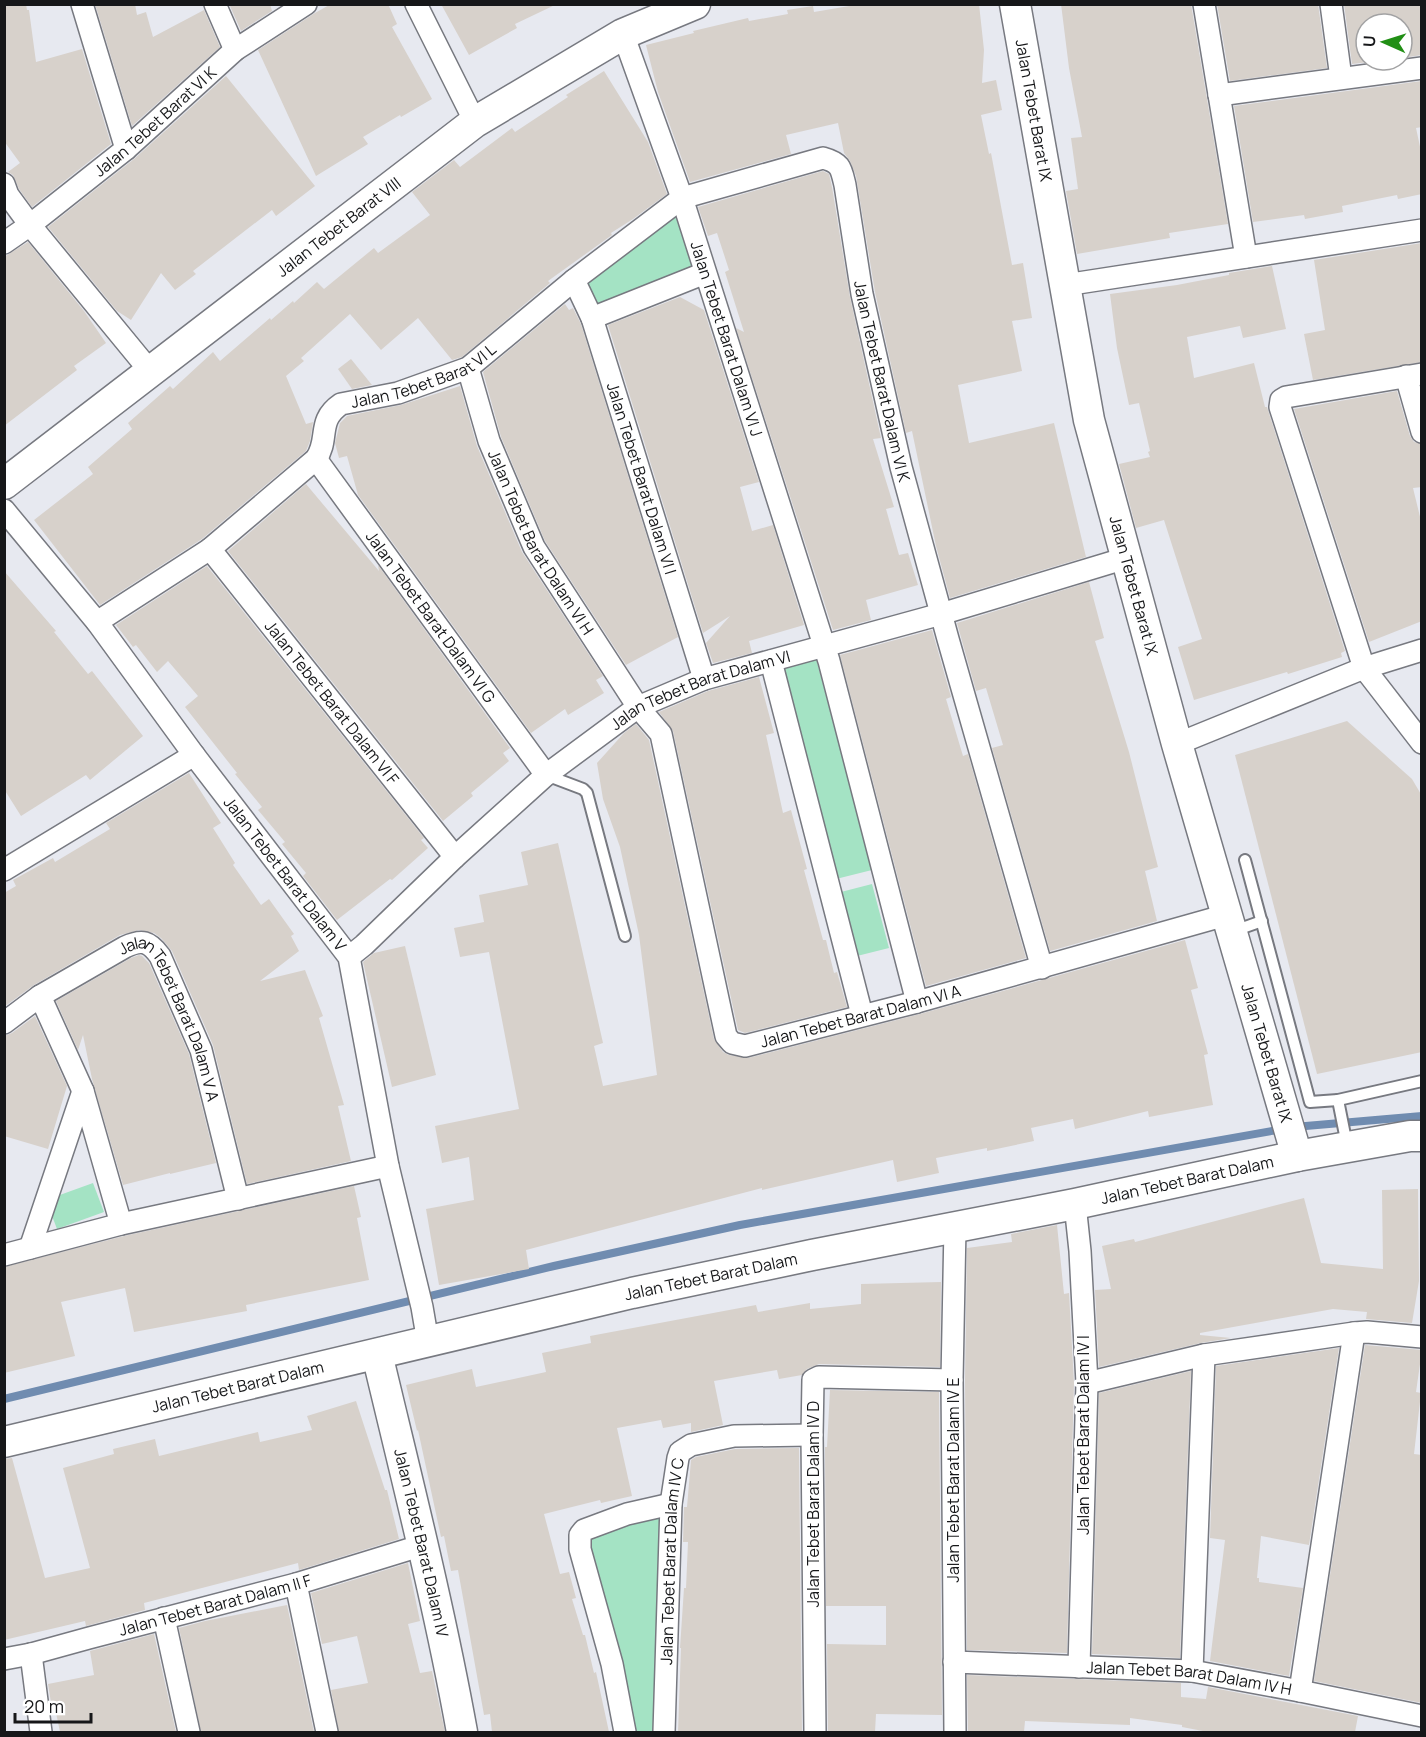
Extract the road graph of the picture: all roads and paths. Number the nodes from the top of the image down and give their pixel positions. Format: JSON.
{"nodes":[{"id":1,"x":82,"y":4,"type":"edge"},
{"id":2,"x":215,"y":4,"type":"edge"},
{"id":3,"x":306,"y":4,"type":"edge"},
{"id":4,"x":416,"y":4,"type":"edge"},
{"id":5,"x":695,"y":4,"type":"edge"},
{"id":6,"x":1015,"y":4,"type":"edge"},
{"id":7,"x":1204,"y":4,"type":"edge"},
{"id":8,"x":1331,"y":4,"type":"edge"},
{"id":9,"x":623,"y":34,"type":"junction"},
{"id":10,"x":236,"y":50,"type":"junction"},
{"id":11,"x":1422,"y":68,"type":"edge"},
{"id":12,"x":1341,"y":78,"type":"junction"},
{"id":13,"x":1219,"y":95,"type":"junction"},
{"id":14,"x":475,"y":122,"type":"junction"},
{"id":15,"x":126,"y":149,"type":"junction"},
{"id":16,"x":6,"y":192,"type":"edge"},
{"id":17,"x":682,"y":198,"type":"junction"},
{"id":18,"x":30,"y":225,"type":"junction"},
{"id":19,"x":1422,"y":230,"type":"edge"},
{"id":20,"x":4,"y":243,"type":"edge"},
{"id":21,"x":1246,"y":257,"type":"junction"},
{"id":22,"x":705,"y":273,"type":"junction"},
{"id":23,"x":574,"y":280,"type":"junction"},
{"id":24,"x":1065,"y":285,"type":"junction"},
{"id":25,"x":592,"y":318,"type":"junction"},
{"id":26,"x":468,"y":368,"type":"junction"},
{"id":27,"x":150,"y":371,"type":"junction"},
{"id":28,"x":1414,"y":375,"type":"edge"},
{"id":29,"x":1422,"y":432,"type":"edge"},
{"id":30,"x":316,"y":459,"type":"junction"},
{"id":31,"x":4,"y":484,"type":"edge"},
{"id":32,"x":4,"y":510,"type":"edge"},
{"id":33,"x":210,"y":549,"type":"junction"},
{"id":34,"x":1126,"y":558,"type":"junction"},
{"id":35,"x":941,"y":614,"type":"junction"},
{"id":36,"x":97,"y":622,"type":"junction"},
{"id":37,"x":824,"y":646,"type":"junction"},
{"id":38,"x":1422,"y":650,"type":"edge"},
{"id":39,"x":771,"y":661,"type":"junction"},
{"id":40,"x":1364,"y":668,"type":"junction"},
{"id":41,"x":704,"y":679,"type":"junction"},
{"id":42,"x":638,"y":707,"type":"junction"},
{"id":43,"x":1422,"y":743,"type":"edge"},
{"id":44,"x":1177,"y":744,"type":"junction"},
{"id":45,"x":194,"y":755,"type":"junction"},
{"id":46,"x":546,"y":775,"type":"junction"},
{"id":47,"x":455,"y":857,"type":"junction"},
{"id":48,"x":1245,"y":860,"type":"dead end"},
{"id":49,"x":4,"y":870,"type":"edge"},
{"id":50,"x":1262,"y":921,"type":"junction"},
{"id":51,"x":1229,"y":923,"type":"junction"},
{"id":52,"x":625,"y":936,"type":"dead end"},
{"id":53,"x":348,"y":957,"type":"junction"},
{"id":54,"x":1042,"y":968,"type":"junction"},
{"id":55,"x":40,"y":996,"type":"junction"},
{"id":56,"x":917,"y":1002,"type":"junction"},
{"id":57,"x":862,"y":1015,"type":"junction"},
{"id":58,"x":4,"y":1023,"type":"edge"},
{"id":59,"x":1422,"y":1081,"type":"edge"},
{"id":60,"x":83,"y":1091,"type":"junction"},
{"id":61,"x":1338,"y":1100,"type":"junction"},
{"id":62,"x":1422,"y":1136,"type":"edge"},
{"id":63,"x":1293,"y":1143,"type":"junction"},
{"id":64,"x":1347,"y":1147,"type":"junction"},
{"id":65,"x":388,"y":1166,"type":"junction"},
{"id":66,"x":238,"y":1199,"type":"junction"},
{"id":67,"x":1075,"y":1204,"type":"junction"},
{"id":68,"x":121,"y":1224,"type":"junction"},
{"id":69,"x":955,"y":1227,"type":"junction"},
{"id":70,"x":30,"y":1248,"type":"junction"},
{"id":71,"x":4,"y":1255,"type":"edge"},
{"id":72,"x":1353,"y":1333,"type":"junction"},
{"id":73,"x":1422,"y":1337,"type":"edge"},
{"id":74,"x":428,"y":1342,"type":"junction"},
{"id":75,"x":377,"y":1354,"type":"junction"},
{"id":76,"x":1204,"y":1355,"type":"junction"},
{"id":77,"x":952,"y":1380,"type":"junction"},
{"id":78,"x":1086,"y":1383,"type":"junction"},
{"id":79,"x":812,"y":1435,"type":"junction"},
{"id":80,"x":4,"y":1442,"type":"edge"},
{"id":81,"x":671,"y":1504,"type":"junction"},
{"id":82,"x":423,"y":1545,"type":"junction"},
{"id":83,"x":296,"y":1584,"type":"junction"},
{"id":84,"x":164,"y":1618,"type":"junction"},
{"id":85,"x":31,"y":1654,"type":"junction"},
{"id":86,"x":4,"y":1659,"type":"edge"},
{"id":87,"x":954,"y":1662,"type":"junction"},
{"id":88,"x":1079,"y":1667,"type":"junction"},
{"id":89,"x":1192,"y":1671,"type":"junction"},
{"id":90,"x":1300,"y":1691,"type":"junction"},
{"id":91,"x":1422,"y":1716,"type":"edge"},
{"id":92,"x":41,"y":1732,"type":"edge"},
{"id":93,"x":189,"y":1732,"type":"edge"},
{"id":94,"x":327,"y":1732,"type":"edge"},
{"id":95,"x":462,"y":1732,"type":"edge"},
{"id":96,"x":625,"y":1732,"type":"edge"},
{"id":97,"x":664,"y":1732,"type":"edge"},
{"id":98,"x":814,"y":1732,"type":"edge"},
{"id":99,"x":954,"y":1732,"type":"edge"}],
"edges":[{"from":1,"to":15,"type":"street"},
{"from":2,"to":10,"type":"street"},
{"from":3,"to":10,"type":"street","name":"Jalan Tebet Barat VI K"},
{"from":4,"to":14,"type":"street"},
{"from":5,"to":9,"type":"street","name":"Jalan Tebet Barat VIII"},
{"from":6,"to":24,"type":"street","name":"Jalan Tebet Barat IX"},
{"from":7,"to":13,"type":"street"},
{"from":8,"to":12,"type":"street"},
{"from":9,"to":14,"type":"street","name":"Jalan Tebet Barat VIII"},
{"from":9,"to":17,"type":"street","name":"Jalan Tebet Barat Dalam VI J"},
{"from":10,"to":15,"type":"street","name":"Jalan Tebet Barat VI K"},
{"from":11,"to":12,"type":"street"},
{"from":12,"to":13,"type":"street"},
{"from":13,"to":21,"type":"street"},
{"from":14,"to":27,"type":"street","name":"Jalan Tebet Barat VIII"},
{"from":15,"to":18,"type":"street","name":"Jalan Tebet Barat VI K"},
{"from":16,"to":18,"type":"street"},
{"from":17,"to":22,"type":"street","name":"Jalan Tebet Barat Dalam VI J"},
{"from":17,"to":23,"type":"street","name":"Jalan Tebet Barat VI L"},
{"from":17,"to":35,"type":"street","name":"Jalan Tebet Barat Dalam VI K"},
{"from":18,"to":20,"type":"street","name":"Jalan Tebet Barat VI K"},
{"from":18,"to":27,"type":"street"},
{"from":19,"to":21,"type":"street"},
{"from":21,"to":24,"type":"street"},
{"from":22,"to":25,"type":"street"},
{"from":22,"to":37,"type":"street","name":"Jalan Tebet Barat Dalam VI J"},
{"from":23,"to":25,"type":"street","name":"Jalan Tebet Barat Dalam VI I"},
{"from":23,"to":26,"type":"street","name":"Jalan Tebet Barat VI L"},
{"from":24,"to":34,"type":"street","name":"Jalan Tebet Barat IX"},
{"from":25,"to":41,"type":"street","name":"Jalan Tebet Barat Dalam VI I"},
{"from":26,"to":30,"type":"street","name":"Jalan Tebet Barat VI L"},
{"from":26,"to":42,"type":"street","name":"Jalan Tebet Barat Dalam VI H"},
{"from":27,"to":31,"type":"street","name":"Jalan Tebet Barat VIII"},
{"from":28,"to":29,"type":"street"},
{"from":28,"to":40,"type":"street"},
{"from":30,"to":33,"type":"street"},
{"from":30,"to":46,"type":"street","name":"Jalan Tebet Barat Dalam VI G"},
{"from":32,"to":36,"type":"street","name":"Jalan Tebet Barat Dalam V"},
{"from":33,"to":36,"type":"street"},
{"from":33,"to":47,"type":"street","name":"Jalan Tebet Barat Dalam VI F"},
{"from":34,"to":35,"type":"street","name":"Jalan Tebet Barat Dalam VI"},
{"from":34,"to":44,"type":"street","name":"Jalan Tebet Barat IX"},
{"from":35,"to":37,"type":"street","name":"Jalan Tebet Barat Dalam VI"},
{"from":35,"to":54,"type":"street","name":"Jalan Tebet Barat Dalam VI K"},
{"from":36,"to":45,"type":"street","name":"Jalan Tebet Barat Dalam V"},
{"from":37,"to":39,"type":"street","name":"Jalan Tebet Barat Dalam VI"},
{"from":37,"to":56,"type":"street","name":"Jalan Tebet Barat Dalam VI J"},
{"from":38,"to":40,"type":"street"},
{"from":39,"to":41,"type":"street","name":"Jalan Tebet Barat Dalam VI"},
{"from":39,"to":57,"type":"street"},
{"from":40,"to":43,"type":"street"},
{"from":40,"to":44,"type":"street"},
{"from":41,"to":42,"type":"street","name":"Jalan Tebet Barat Dalam VI"},
{"from":42,"to":46,"type":"street","name":"Jalan Tebet Barat Dalam VI"},
{"from":42,"to":57,"type":"street","name":"Jalan Tebet Barat Dalam VI A"},
{"from":44,"to":51,"type":"street","name":"Jalan Tebet Barat IX"},
{"from":45,"to":49,"type":"street"},
{"from":45,"to":53,"type":"street","name":"Jalan Tebet Barat Dalam V"},
{"from":46,"to":47,"type":"street","name":"Jalan Tebet Barat Dalam VI"},
{"from":46,"to":52,"type":"lane"},
{"from":47,"to":53,"type":"street","name":"Jalan Tebet Barat Dalam VI"},
{"from":48,"to":50,"type":"lane"},
{"from":50,"to":51,"type":"lane"},
{"from":50,"to":61,"type":"lane"},
{"from":51,"to":54,"type":"street","name":"Jalan Tebet Barat Dalam VI A"},
{"from":51,"to":63,"type":"street","name":"Jalan Tebet Barat IX"},
{"from":53,"to":65,"type":"street","name":"Jalan Tebet Barat Dalam V"},
{"from":54,"to":56,"type":"street","name":"Jalan Tebet Barat Dalam VI A"},
{"from":55,"to":58,"type":"street","name":"Jalan Tebet Barat Dalam V A"},
{"from":55,"to":60,"type":"street"},
{"from":55,"to":66,"type":"street","name":"Jalan Tebet Barat Dalam V A"},
{"from":56,"to":57,"type":"street","name":"Jalan Tebet Barat Dalam VI A"},
{"from":59,"to":61,"type":"lane"},
{"from":60,"to":68,"type":"street"},
{"from":60,"to":70,"type":"street"},
{"from":61,"to":64,"type":"lane"},
{"from":62,"to":64,"type":"street","name":"Jalan Tebet Barat Dalam"},
{"from":63,"to":64,"type":"street","name":"Jalan Tebet Barat Dalam"},
{"from":63,"to":67,"type":"street","name":"Jalan Tebet Barat Dalam"},
{"from":65,"to":66,"type":"street"},
{"from":65,"to":74,"type":"street","name":"Jalan Tebet Barat Dalam V"},
{"from":66,"to":68,"type":"street"},
{"from":67,"to":69,"type":"street","name":"Jalan Tebet Barat Dalam"},
{"from":67,"to":78,"type":"street","name":"Jalan Tebet Barat Dalam IV I"},
{"from":68,"to":70,"type":"street"},
{"from":69,"to":74,"type":"street","name":"Jalan Tebet Barat Dalam"},
{"from":69,"to":77,"type":"street","name":"Jalan Tebet Barat Dalam IV E"},
{"from":70,"to":71,"type":"street"},
{"from":72,"to":73,"type":"street"},
{"from":72,"to":76,"type":"street"},
{"from":72,"to":90,"type":"street"},
{"from":74,"to":75,"type":"street","name":"Jalan Tebet Barat Dalam"},
{"from":75,"to":80,"type":"street","name":"Jalan Tebet Barat Dalam"},
{"from":75,"to":82,"type":"street","name":"Jalan Tebet Barat Dalam IV"},
{"from":76,"to":78,"type":"street"},
{"from":76,"to":89,"type":"street"},
{"from":77,"to":79,"type":"street","name":"Jalan Tebet Barat Dalam IV D"},
{"from":77,"to":87,"type":"street","name":"Jalan Tebet Barat Dalam IV E"},
{"from":78,"to":88,"type":"street","name":"Jalan Tebet Barat Dalam IV I"},
{"from":79,"to":81,"type":"street","name":"Jalan Tebet Barat Dalam IV C"},
{"from":79,"to":98,"type":"street","name":"Jalan Tebet Barat Dalam IV D"},
{"from":81,"to":96,"type":"street"},
{"from":81,"to":97,"type":"street","name":"Jalan Tebet Barat Dalam IV C"},
{"from":82,"to":83,"type":"street","name":"Jalan Tebet Barat Dalam II F"},
{"from":82,"to":95,"type":"street","name":"Jalan Tebet Barat Dalam IV"},
{"from":83,"to":84,"type":"street","name":"Jalan Tebet Barat Dalam II F"},
{"from":83,"to":94,"type":"street"},
{"from":84,"to":85,"type":"street","name":"Jalan Tebet Barat Dalam II F"},
{"from":84,"to":93,"type":"street"},
{"from":85,"to":86,"type":"street","name":"Jalan Tebet Barat Dalam II F"},
{"from":85,"to":92,"type":"street"},
{"from":87,"to":88,"type":"street","name":"Jalan Tebet Barat Dalam IV H"},
{"from":87,"to":99,"type":"street","name":"Jalan Tebet Barat Dalam IV E"},
{"from":88,"to":89,"type":"street","name":"Jalan Tebet Barat Dalam IV H"},
{"from":89,"to":90,"type":"street","name":"Jalan Tebet Barat Dalam IV H"},
{"from":90,"to":91,"type":"street","name":"Jalan Tebet Barat Dalam IV H"}]}
